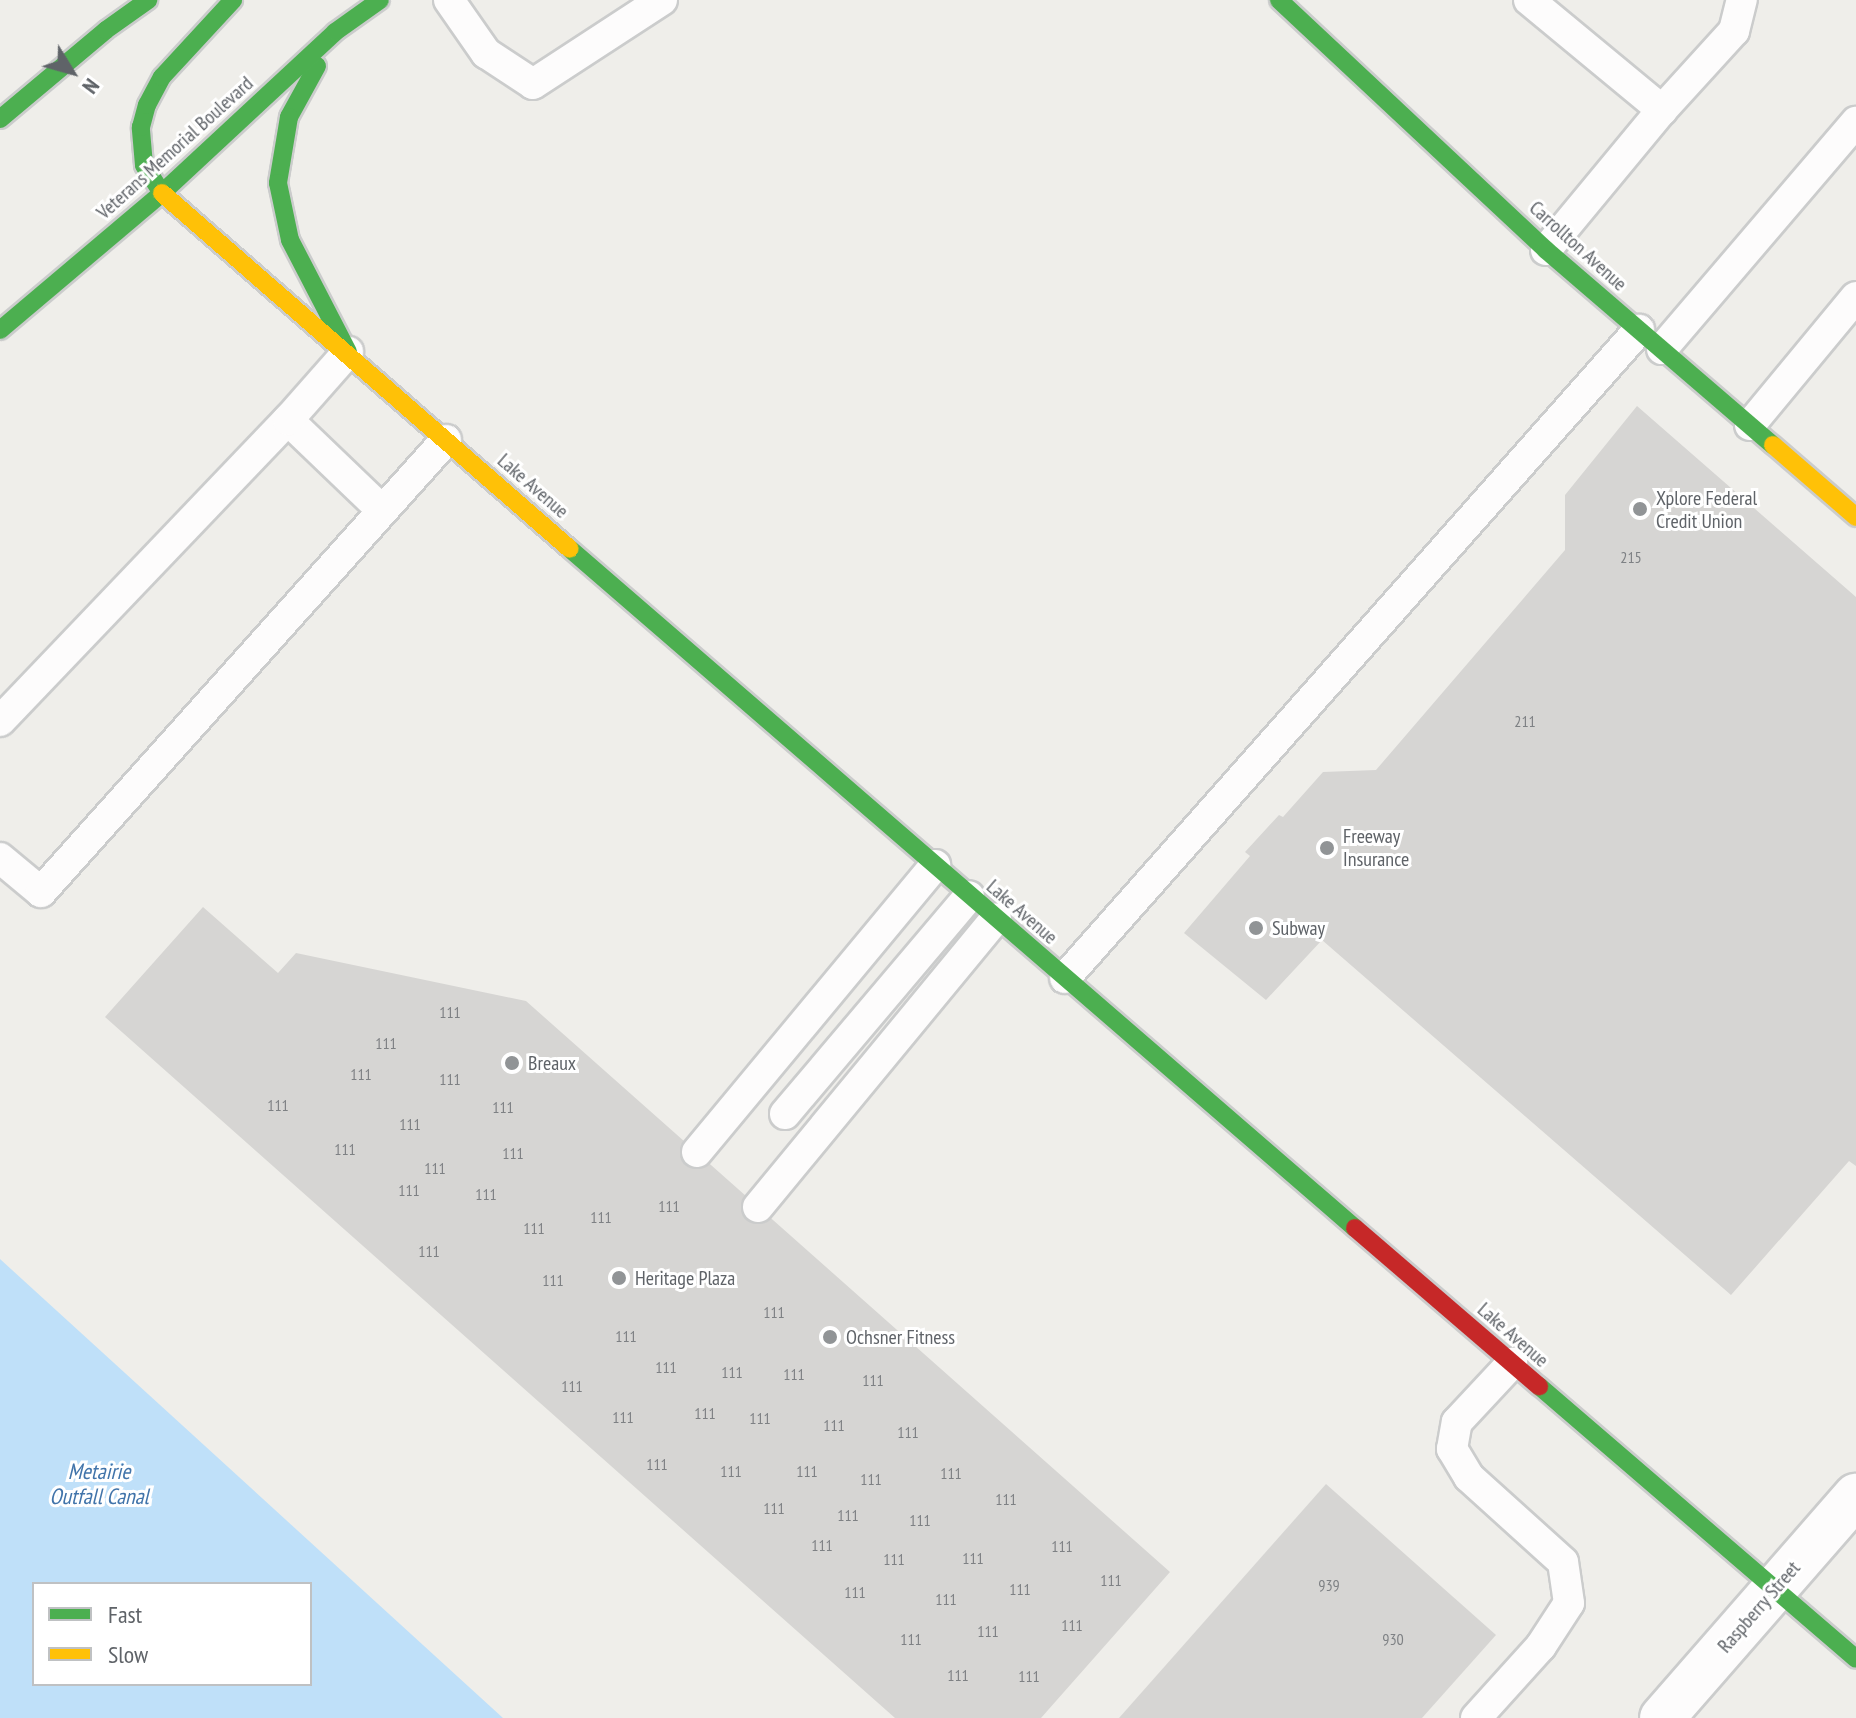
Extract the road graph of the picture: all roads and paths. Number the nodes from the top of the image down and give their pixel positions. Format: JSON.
{"nodes":[{"id":1,"x":148,"y":0,"type":"edge"},
{"id":2,"x":233,"y":0,"type":"edge"},
{"id":3,"x":380,"y":0,"type":"edge"},
{"id":4,"x":449,"y":0,"type":"edge"},
{"id":5,"x":662,"y":0,"type":"edge"},
{"id":6,"x":1279,"y":0,"type":"edge"},
{"id":7,"x":1529,"y":0,"type":"edge"},
{"id":8,"x":1742,"y":0,"type":"edge"},
{"id":9,"x":335,"y":32,"type":"junction"},
{"id":10,"x":1662,"y":110,"type":"junction"},
{"id":11,"x":0,"y":119,"type":"edge"},
{"id":12,"x":1856,"y":122,"type":"edge"},
{"id":13,"x":162,"y":193,"type":"junction"},
{"id":14,"x":1546,"y":250,"type":"junction"},
{"id":15,"x":1856,"y":297,"type":"edge"},
{"id":16,"x":0,"y":330,"type":"edge"},
{"id":17,"x":1639,"y":330,"type":"junction"},
{"id":18,"x":1662,"y":349,"type":"junction"},
{"id":19,"x":348,"y":352,"type":"junction"},
{"id":20,"x":288,"y":420,"type":"junction"},
{"id":21,"x":1750,"y":425,"type":"junction"},
{"id":22,"x":446,"y":440,"type":"junction"},
{"id":23,"x":382,"y":510,"type":"junction"},
{"id":24,"x":1856,"y":517,"type":"edge"},
{"id":25,"x":0,"y":721,"type":"edge"},
{"id":26,"x":0,"y":858,"type":"edge"},
{"id":27,"x":935,"y":865,"type":"junction"},
{"id":28,"x":969,"y":896,"type":"junction"},
{"id":29,"x":996,"y":918,"type":"junction"},
{"id":30,"x":1065,"y":978,"type":"junction"},
{"id":31,"x":785,"y":1114,"type":"dead end"},
{"id":32,"x":697,"y":1152,"type":"dead end"},
{"id":33,"x":758,"y":1207,"type":"dead end"},
{"id":34,"x":1512,"y":1363,"type":"junction"},
{"id":35,"x":1856,"y":1496,"type":"edge"},
{"id":36,"x":1774,"y":1589,"type":"junction"},
{"id":37,"x":1856,"y":1659,"type":"edge"},
{"id":38,"x":1476,"y":1718,"type":"edge"},
{"id":39,"x":1662,"y":1718,"type":"edge"}],
"edges":[{"from":1,"to":11,"type":"street"},
{"from":2,"to":13,"type":"street"},
{"from":3,"to":9,"type":"street","name":"Veterans Memorial Boulevard"},
{"from":4,"to":5,"type":"lane"},
{"from":6,"to":14,"type":"street","name":"Carrollton Avenue"},
{"from":7,"to":10,"type":"lane"},
{"from":8,"to":10,"type":"lane"},
{"from":9,"to":13,"type":"street","name":"Veterans Memorial Boulevard"},
{"from":9,"to":19,"type":"street"},
{"from":10,"to":14,"type":"lane"},
{"from":12,"to":18,"type":"lane"},
{"from":13,"to":16,"type":"street","name":"Veterans Memorial Boulevard"},
{"from":13,"to":19,"type":"street","name":"Lake Avenue"},
{"from":14,"to":17,"type":"street","name":"Carrollton Avenue"},
{"from":15,"to":21,"type":"lane"},
{"from":17,"to":18,"type":"street","name":"Carrollton Avenue"},
{"from":17,"to":30,"type":"lane"},
{"from":18,"to":21,"type":"street","name":"Carrollton Avenue"},
{"from":19,"to":20,"type":"lane"},
{"from":19,"to":22,"type":"street","name":"Lake Avenue"},
{"from":20,"to":23,"type":"lane"},
{"from":20,"to":25,"type":"lane"},
{"from":21,"to":24,"type":"street","name":"Carrollton Avenue"},
{"from":22,"to":23,"type":"lane"},
{"from":22,"to":27,"type":"street","name":"Lake Avenue"},
{"from":23,"to":26,"type":"lane"},
{"from":27,"to":28,"type":"street","name":"Lake Avenue"},
{"from":27,"to":32,"type":"lane"},
{"from":28,"to":29,"type":"street","name":"Lake Avenue"},
{"from":28,"to":31,"type":"lane"},
{"from":29,"to":30,"type":"street","name":"Lake Avenue"},
{"from":29,"to":33,"type":"lane"},
{"from":30,"to":34,"type":"street","name":"Lake Avenue"},
{"from":34,"to":36,"type":"street","name":"Lake Avenue"},
{"from":34,"to":38,"type":"lane"},
{"from":35,"to":36,"type":"street","name":"Raspberry Street"},
{"from":36,"to":37,"type":"street","name":"Lake Avenue"},
{"from":36,"to":39,"type":"street","name":"Raspberry Street"}]}
